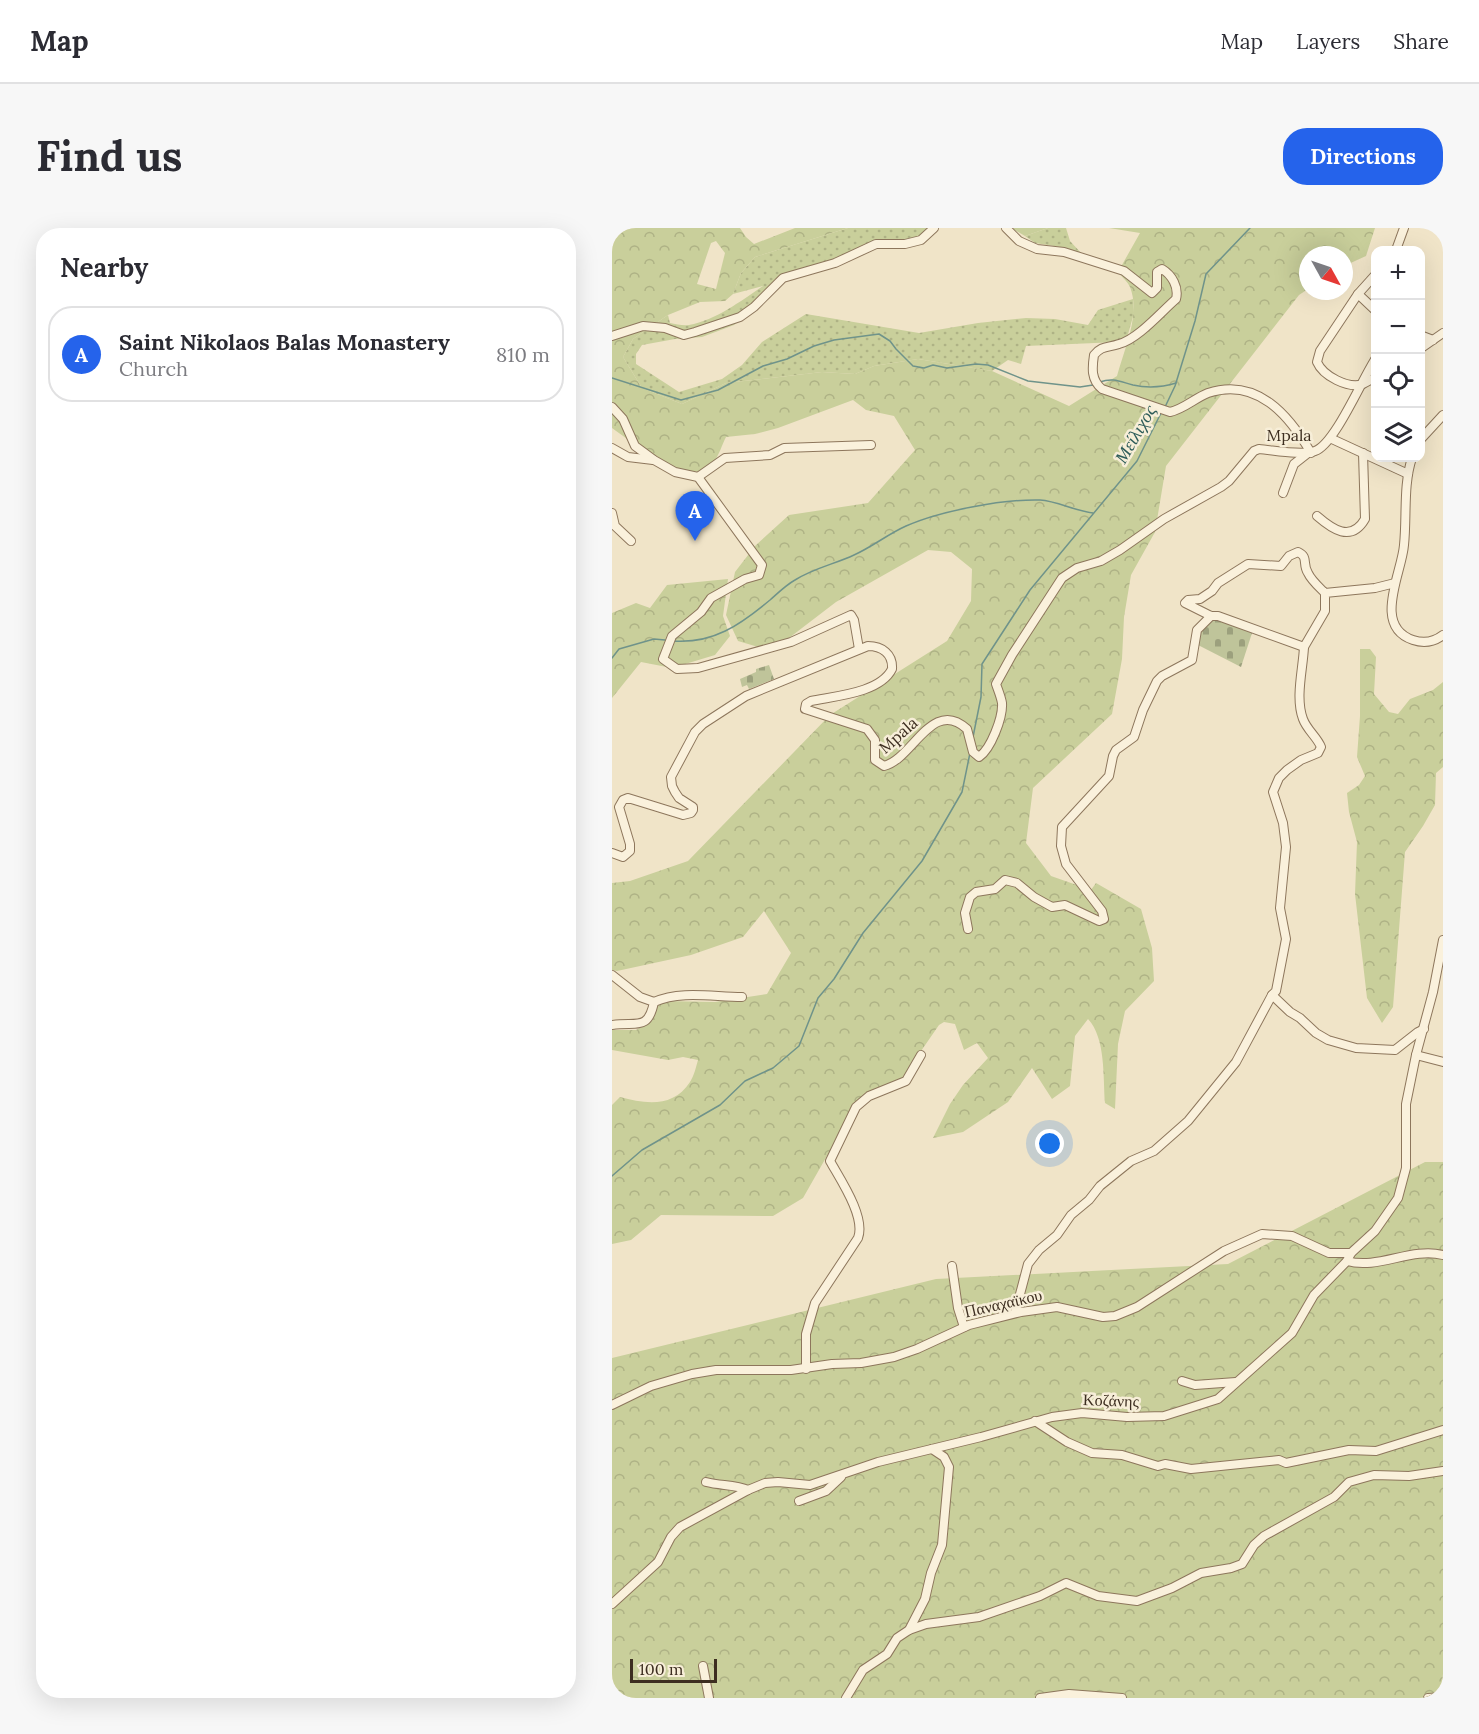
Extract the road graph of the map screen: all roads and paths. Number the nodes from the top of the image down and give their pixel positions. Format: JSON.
{"nodes":[{"id":1,"x":934,"y":228,"type":"edge"},
{"id":2,"x":1006,"y":228,"type":"edge"},
{"id":3,"x":1404,"y":228,"type":"edge"},
{"id":4,"x":1397,"y":246,"type":"edge"},
{"id":5,"x":1371,"y":280,"type":"edge"},
{"id":6,"x":1358,"y":294,"type":"junction"},
{"id":7,"x":1371,"y":306,"type":"edge"},
{"id":8,"x":1443,"y":333,"type":"edge"},
{"id":9,"x":612,"y":336,"type":"edge"},
{"id":10,"x":1425,"y":337,"type":"edge"},
{"id":11,"x":1433,"y":340,"type":"junction"},
{"id":12,"x":1425,"y":346,"type":"edge"},
{"id":13,"x":1371,"y":366,"type":"edge"},
{"id":14,"x":1371,"y":379,"type":"edge"},
{"id":15,"x":1360,"y":384,"type":"junction"},
{"id":16,"x":612,"y":407,"type":"edge"},
{"id":17,"x":1443,"y":415,"type":"edge"},
{"id":18,"x":1425,"y":435,"type":"edge"},
{"id":19,"x":1332,"y":439,"type":"junction"},
{"id":20,"x":871,"y":445,"type":"dead end"},
{"id":21,"x":612,"y":448,"type":"edge"},
{"id":22,"x":1310,"y":453,"type":"junction"},
{"id":23,"x":1364,"y":453,"type":"junction"},
{"id":24,"x":654,"y":460,"type":"junction"},
{"id":25,"x":1411,"y":462,"type":"edge"},
{"id":26,"x":1408,"y":474,"type":"junction"},
{"id":27,"x":698,"y":477,"type":"junction"},
{"id":28,"x":1283,"y":494,"type":"dead end"},
{"id":29,"x":612,"y":513,"type":"edge"},
{"id":30,"x":1317,"y":516,"type":"dead end"},
{"id":31,"x":614,"y":525,"type":"edge"},
{"id":32,"x":631,"y":542,"type":"dead end"},
{"id":33,"x":1395,"y":583,"type":"junction"},
{"id":34,"x":1325,"y":592,"type":"junction"},
{"id":35,"x":1211,"y":616,"type":"junction"},
{"id":36,"x":1443,"y":635,"type":"edge"},
{"id":37,"x":1304,"y":648,"type":"junction"},
{"id":38,"x":859,"y":649,"type":"junction"},
{"id":39,"x":613,"y":853,"type":"edge"},
{"id":40,"x":612,"y":864,"type":"edge"},
{"id":41,"x":968,"y":929,"type":"dead end"},
{"id":42,"x":1443,"y":940,"type":"edge"},
{"id":43,"x":612,"y":975,"type":"edge"},
{"id":44,"x":1272,"y":995,"type":"junction"},
{"id":45,"x":742,"y":997,"type":"dead end"},
{"id":46,"x":654,"y":1002,"type":"junction"},
{"id":47,"x":612,"y":1024,"type":"edge"},
{"id":48,"x":1424,"y":1029,"type":"junction"},
{"id":49,"x":921,"y":1055,"type":"dead end"},
{"id":50,"x":1416,"y":1055,"type":"junction"},
{"id":51,"x":1443,"y":1062,"type":"edge"},
{"id":52,"x":1443,"y":1255,"type":"edge"},
{"id":53,"x":1349,"y":1257,"type":"junction"},
{"id":54,"x":952,"y":1266,"type":"dead end"},
{"id":55,"x":1015,"y":1313,"type":"junction"},
{"id":56,"x":964,"y":1327,"type":"junction"},
{"id":57,"x":806,"y":1369,"type":"junction"},
{"id":58,"x":1182,"y":1381,"type":"dead end"},
{"id":59,"x":1236,"y":1382,"type":"junction"},
{"id":60,"x":612,"y":1405,"type":"edge"},
{"id":61,"x":1035,"y":1421,"type":"junction"},
{"id":62,"x":1443,"y":1430,"type":"edge"},
{"id":63,"x":932,"y":1449,"type":"junction"},
{"id":64,"x":1443,"y":1471,"type":"edge"},
{"id":65,"x":843,"y":1474,"type":"junction"},
{"id":66,"x":706,"y":1482,"type":"dead end"},
{"id":67,"x":748,"y":1490,"type":"junction"},
{"id":68,"x":799,"y":1501,"type":"dead end"},
{"id":69,"x":612,"y":1604,"type":"edge"},
{"id":70,"x":909,"y":1630,"type":"junction"},
{"id":71,"x":703,"y":1666,"type":"dead end"},
{"id":72,"x":1443,"y":1697,"type":"edge"},
{"id":73,"x":709,"y":1698,"type":"edge"},
{"id":74,"x":846,"y":1698,"type":"edge"},
{"id":75,"x":1040,"y":1698,"type":"edge"},
{"id":76,"x":1122,"y":1698,"type":"edge"},
{"id":77,"x":1428,"y":1698,"type":"edge"}],
"edges":[{"from":1,"to":9,"type":"street"},
{"from":2,"to":22,"type":"street"},
{"from":3,"to":4,"type":"street"},
{"from":5,"to":6,"type":"street"},
{"from":6,"to":7,"type":"street"},
{"from":6,"to":15,"type":"street"},
{"from":8,"to":11,"type":"street"},
{"from":10,"to":11,"type":"street"},
{"from":11,"to":12,"type":"street"},
{"from":13,"to":15,"type":"street","name":"Mpala"},
{"from":14,"to":15,"type":"street"},
{"from":15,"to":19,"type":"street","name":"Mpala"},
{"from":16,"to":24,"type":"street"},
{"from":17,"to":18,"type":"street"},
{"from":19,"to":22,"type":"street","name":"Mpala"},
{"from":19,"to":23,"type":"street"},
{"from":20,"to":27,"type":"street"},
{"from":21,"to":24,"type":"street"},
{"from":22,"to":28,"type":"street"},
{"from":22,"to":38,"type":"street","name":"Mpala"},
{"from":23,"to":26,"type":"street"},
{"from":23,"to":30,"type":"street"},
{"from":24,"to":27,"type":"street"},
{"from":25,"to":26,"type":"street"},
{"from":26,"to":33,"type":"street"},
{"from":27,"to":38,"type":"street"},
{"from":29,"to":31,"type":"street"},
{"from":31,"to":32,"type":"street"},
{"from":33,"to":34,"type":"street"},
{"from":33,"to":36,"type":"street"},
{"from":34,"to":35,"type":"street"},
{"from":34,"to":37,"type":"street"},
{"from":35,"to":37,"type":"street"},
{"from":35,"to":41,"type":"street"},
{"from":37,"to":44,"type":"street"},
{"from":38,"to":39,"type":"street","name":"Mpala"},
{"from":39,"to":40,"type":"street"},
{"from":42,"to":48,"type":"street","name":"Κοζάνης"},
{"from":43,"to":46,"type":"street"},
{"from":44,"to":48,"type":"street"},
{"from":44,"to":55,"type":"street"},
{"from":45,"to":46,"type":"street"},
{"from":46,"to":47,"type":"street"},
{"from":48,"to":50,"type":"street","name":"Κοζάνης"},
{"from":49,"to":57,"type":"street"},
{"from":50,"to":51,"type":"street"},
{"from":50,"to":53,"type":"street","name":"Κοζάνης"},
{"from":52,"to":53,"type":"street","name":"Παναχαϊκου"},
{"from":53,"to":55,"type":"street","name":"Παναχαϊκου"},
{"from":53,"to":59,"type":"street","name":"Κοζάνης"},
{"from":54,"to":56,"type":"street"},
{"from":55,"to":56,"type":"street","name":"Παναχαϊκου"},
{"from":56,"to":57,"type":"street","name":"Παναχαϊκου"},
{"from":57,"to":60,"type":"street","name":"Παναχαϊκου"},
{"from":58,"to":59,"type":"street"},
{"from":59,"to":61,"type":"street","name":"Κοζάνης"},
{"from":61,"to":62,"type":"street"},
{"from":61,"to":63,"type":"street","name":"Κοζάνης"},
{"from":63,"to":65,"type":"street","name":"Κοζάνης"},
{"from":63,"to":70,"type":"street"},
{"from":64,"to":70,"type":"street"},
{"from":65,"to":67,"type":"street","name":"Κοζάνης"},
{"from":65,"to":68,"type":"street"},
{"from":66,"to":67,"type":"street"},
{"from":67,"to":69,"type":"street","name":"Κοζάνης"},
{"from":70,"to":74,"type":"street"},
{"from":71,"to":73,"type":"street"},
{"from":72,"to":77,"type":"street"},
{"from":75,"to":76,"type":"street"}]}
